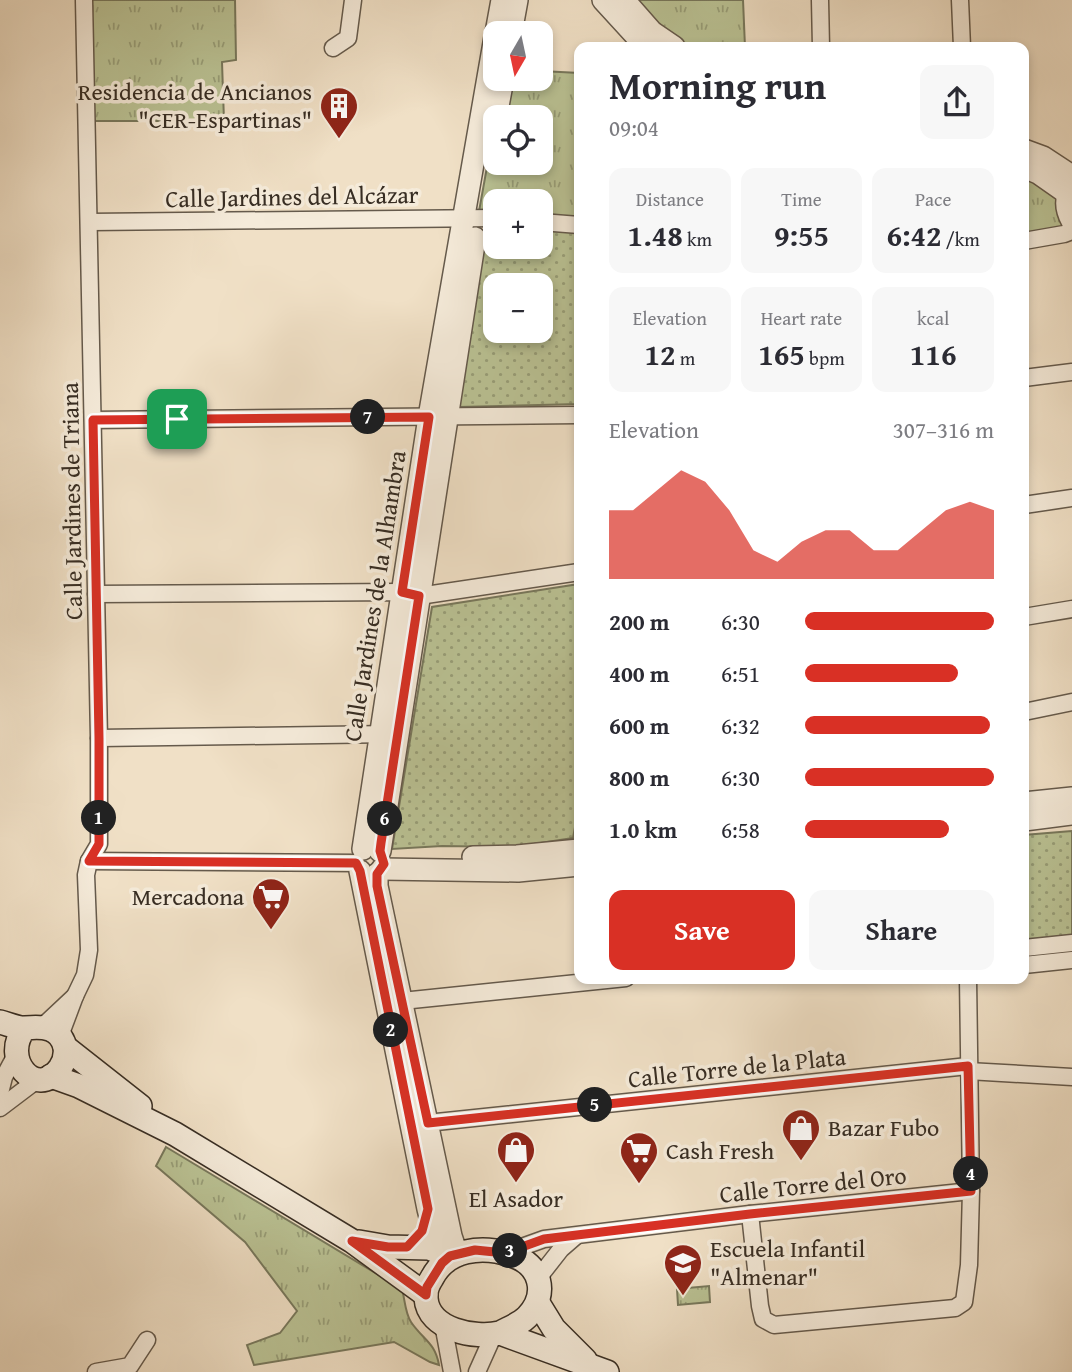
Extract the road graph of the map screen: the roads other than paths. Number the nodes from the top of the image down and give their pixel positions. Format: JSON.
{"nodes":[{"id":1,"x":84,"y":0,"type":"edge"},
{"id":2,"x":352,"y":0,"type":"edge"},
{"id":3,"x":502,"y":0,"type":"edge"},
{"id":4,"x":517,"y":0,"type":"edge"},
{"id":5,"x":603,"y":0,"type":"edge"},
{"id":6,"x":624,"y":0,"type":"edge"},
{"id":7,"x":820,"y":0,"type":"edge"},
{"id":8,"x":960,"y":0,"type":"edge"},
{"id":9,"x":498,"y":21,"type":"edge"},
{"id":10,"x":513,"y":21,"type":"edge"},
{"id":11,"x":641,"y":42,"type":"edge"},
{"id":12,"x":667,"y":42,"type":"edge"},
{"id":13,"x":821,"y":42,"type":"edge"},
{"id":14,"x":962,"y":42,"type":"edge"},
{"id":15,"x":333,"y":48,"type":"dead end"},
{"id":16,"x":490,"y":91,"type":"edge"},
{"id":17,"x":1029,"y":152,"type":"edge"},
{"id":18,"x":1029,"y":169,"type":"edge"},
{"id":19,"x":486,"y":175,"type":"edge"},
{"id":20,"x":1071,"y":186,"type":"edge"},
{"id":21,"x":479,"y":217,"type":"edge"},
{"id":22,"x":1072,"y":221,"type":"edge"},
{"id":23,"x":90,"y":222,"type":"junction"},
{"id":24,"x":553,"y":223,"type":"edge"},
{"id":25,"x":574,"y":225,"type":"edge"},
{"id":26,"x":1072,"y":231,"type":"edge"},
{"id":27,"x":1029,"y":240,"type":"edge"},
{"id":28,"x":1072,"y":372,"type":"edge"},
{"id":29,"x":1029,"y":378,"type":"edge"},
{"id":30,"x":574,"y":415,"type":"edge"},
{"id":31,"x":438,"y":416,"type":"junction"},
{"id":32,"x":93,"y":420,"type":"junction"},
{"id":33,"x":1072,"y":498,"type":"edge"},
{"id":34,"x":1029,"y":504,"type":"edge"},
{"id":35,"x":574,"y":573,"type":"edge"},
{"id":36,"x":96,"y":594,"type":"junction"},
{"id":37,"x":411,"y":594,"type":"junction"},
{"id":38,"x":1072,"y":609,"type":"edge"},
{"id":39,"x":1029,"y":616,"type":"edge"},
{"id":40,"x":1072,"y":702,"type":"edge"},
{"id":41,"x":1029,"y":711,"type":"edge"},
{"id":42,"x":389,"y":733,"type":"junction"},
{"id":43,"x":99,"y":738,"type":"junction"},
{"id":44,"x":1072,"y":798,"type":"edge"},
{"id":45,"x":1029,"y":802,"type":"edge"},
{"id":46,"x":1072,"y":814,"type":"edge"},
{"id":47,"x":1029,"y":819,"type":"edge"},
{"id":48,"x":574,"y":850,"type":"edge"},
{"id":49,"x":89,"y":861,"type":"junction"},
{"id":50,"x":372,"y":862,"type":"junction"},
{"id":51,"x":574,"y":866,"type":"edge"},
{"id":52,"x":1072,"y":943,"type":"edge"},
{"id":53,"x":1029,"y":947,"type":"edge"},
{"id":54,"x":1072,"y":960,"type":"edge"},
{"id":55,"x":1029,"y":964,"type":"edge"},
{"id":56,"x":574,"y":984,"type":"edge"},
{"id":57,"x":968,"y":984,"type":"edge"},
{"id":58,"x":402,"y":1002,"type":"junction"},
{"id":59,"x":0,"y":1022,"type":"edge"},
{"id":60,"x":48,"y":1034,"type":"junction"},
{"id":61,"x":7,"y":1054,"type":"edge"},
{"id":62,"x":968,"y":1069,"type":"junction"},
{"id":63,"x":1072,"y":1077,"type":"edge"},
{"id":64,"x":44,"y":1078,"type":"junction"},
{"id":65,"x":0,"y":1093,"type":"edge"},
{"id":66,"x":0,"y":1108,"type":"edge"},
{"id":67,"x":428,"y":1123,"type":"junction"},
{"id":68,"x":175,"y":1134,"type":"junction"},
{"id":69,"x":971,"y":1191,"type":"junction"},
{"id":70,"x":428,"y":1209,"type":"junction"},
{"id":71,"x":750,"y":1214,"type":"junction"},
{"id":72,"x":576,"y":1236,"type":"junction"},
{"id":73,"x":352,"y":1241,"type":"junction"},
{"id":74,"x":407,"y":1247,"type":"junction"},
{"id":75,"x":505,"y":1253,"type":"junction"},
{"id":76,"x":447,"y":1256,"type":"junction"},
{"id":77,"x":539,"y":1277,"type":"junction"},
{"id":78,"x":426,"y":1295,"type":"junction"},
{"id":79,"x":538,"y":1303,"type":"junction"},
{"id":80,"x":443,"y":1324,"type":"junction"},
{"id":81,"x":497,"y":1334,"type":"junction"},
{"id":82,"x":147,"y":1340,"type":"dead end"},
{"id":83,"x":598,"y":1368,"type":"edge"},
{"id":84,"x":96,"y":1372,"type":"edge"},
{"id":85,"x":452,"y":1372,"type":"edge"},
{"id":86,"x":477,"y":1372,"type":"edge"}],
"edges":[{"from":1,"to":23,"type":"street","name":"Calle Jardines de Triana"},
{"from":2,"to":15,"type":"street"},
{"from":3,"to":9,"type":"street","name":"Calle Jardines de la Alhambra"},
{"from":4,"to":10,"type":"street"},
{"from":5,"to":11,"type":"street"},
{"from":6,"to":12,"type":"street"},
{"from":7,"to":13,"type":"street"},
{"from":8,"to":14,"type":"street"},
{"from":16,"to":21,"type":"street","name":"Calle Jardines de la Alhambra"},
{"from":17,"to":20,"type":"street"},
{"from":18,"to":20,"type":"street"},
{"from":19,"to":21,"type":"street","name":"Calle Jardines de la Alhambra"},
{"from":20,"to":22,"type":"street"},
{"from":21,"to":23,"type":"street","name":"Calle Jardines del Alcázar"},
{"from":21,"to":31,"type":"street","name":"Calle Jardines de la Alhambra"},
{"from":23,"to":32,"type":"street","name":"Calle Jardines de Triana"},
{"from":24,"to":25,"type":"street"},
{"from":26,"to":27,"type":"street"},
{"from":28,"to":29,"type":"street"},
{"from":30,"to":31,"type":"street"},
{"from":31,"to":32,"type":"street"},
{"from":31,"to":37,"type":"street","name":"Calle Jardines de la Alhambra"},
{"from":32,"to":36,"type":"street","name":"Calle Jardines de Triana"},
{"from":33,"to":34,"type":"street"},
{"from":35,"to":37,"type":"street"},
{"from":36,"to":37,"type":"street"},
{"from":36,"to":43,"type":"street","name":"Calle Jardines de Triana"},
{"from":37,"to":42,"type":"street","name":"Calle Jardines de la Alhambra"},
{"from":38,"to":39,"type":"street"},
{"from":40,"to":41,"type":"street"},
{"from":42,"to":43,"type":"street"},
{"from":42,"to":50,"type":"street","name":"Calle Jardines de la Alhambra"},
{"from":43,"to":49,"type":"street","name":"Calle Jardines de Triana"},
{"from":44,"to":45,"type":"street"},
{"from":46,"to":47,"type":"street"},
{"from":48,"to":50,"type":"street"},
{"from":49,"to":50,"type":"street"},
{"from":49,"to":60,"type":"street","name":"Calle Jardines de Triana"},
{"from":50,"to":51,"type":"street"},
{"from":50,"to":58,"type":"street","name":"Calle Jardines de la Alhambra"},
{"from":50,"to":70,"type":"street","name":"Calle Jardines de la Alhambra"},
{"from":52,"to":53,"type":"street"},
{"from":54,"to":55,"type":"street"},
{"from":56,"to":58,"type":"street"},
{"from":57,"to":62,"type":"street"},
{"from":58,"to":67,"type":"street","name":"Calle Jardines de la Alhambra"},
{"from":59,"to":60,"type":"main road"},
{"from":60,"to":61,"type":"main road"},
{"from":60,"to":64,"type":"main road"},
{"from":60,"to":68,"type":"main road"},
{"from":61,"to":64,"type":"main road"},
{"from":61,"to":65,"type":"street"},
{"from":62,"to":63,"type":"street","name":"Calle Torre de la Plata"},
{"from":62,"to":67,"type":"street","name":"Calle Torre de la Plata"},
{"from":62,"to":69,"type":"street"},
{"from":64,"to":66,"type":"street"},
{"from":64,"to":68,"type":"main road"},
{"from":67,"to":76,"type":"street","name":"Calle Jardines de la Alhambra"},
{"from":68,"to":73,"type":"main road"},
{"from":69,"to":71,"type":"street","name":"Calle Torre del Oro"},
{"from":69,"to":71,"type":"street"},
{"from":70,"to":74,"type":"street"},
{"from":70,"to":76,"type":"street","name":"Calle Jardines de la Alhambra"},
{"from":71,"to":72,"type":"street","name":"Calle Torre del Oro"},
{"from":72,"to":75,"type":"street","name":"Calle Torre del Oro"},
{"from":72,"to":77,"type":"street"},
{"from":73,"to":74,"type":"main road"},
{"from":73,"to":78,"type":"main road"},
{"from":74,"to":76,"type":"main road"},
{"from":75,"to":76,"type":"main road"},
{"from":75,"to":77,"type":"main road"},
{"from":76,"to":78,"type":"main road"},
{"from":77,"to":79,"type":"main road"},
{"from":78,"to":80,"type":"main road"},
{"from":79,"to":81,"type":"main road"},
{"from":79,"to":83,"type":"main road"},
{"from":80,"to":81,"type":"main road"},
{"from":80,"to":85,"type":"street"},
{"from":81,"to":83,"type":"main road"},
{"from":81,"to":86,"type":"street"},
{"from":82,"to":84,"type":"street"}]}
